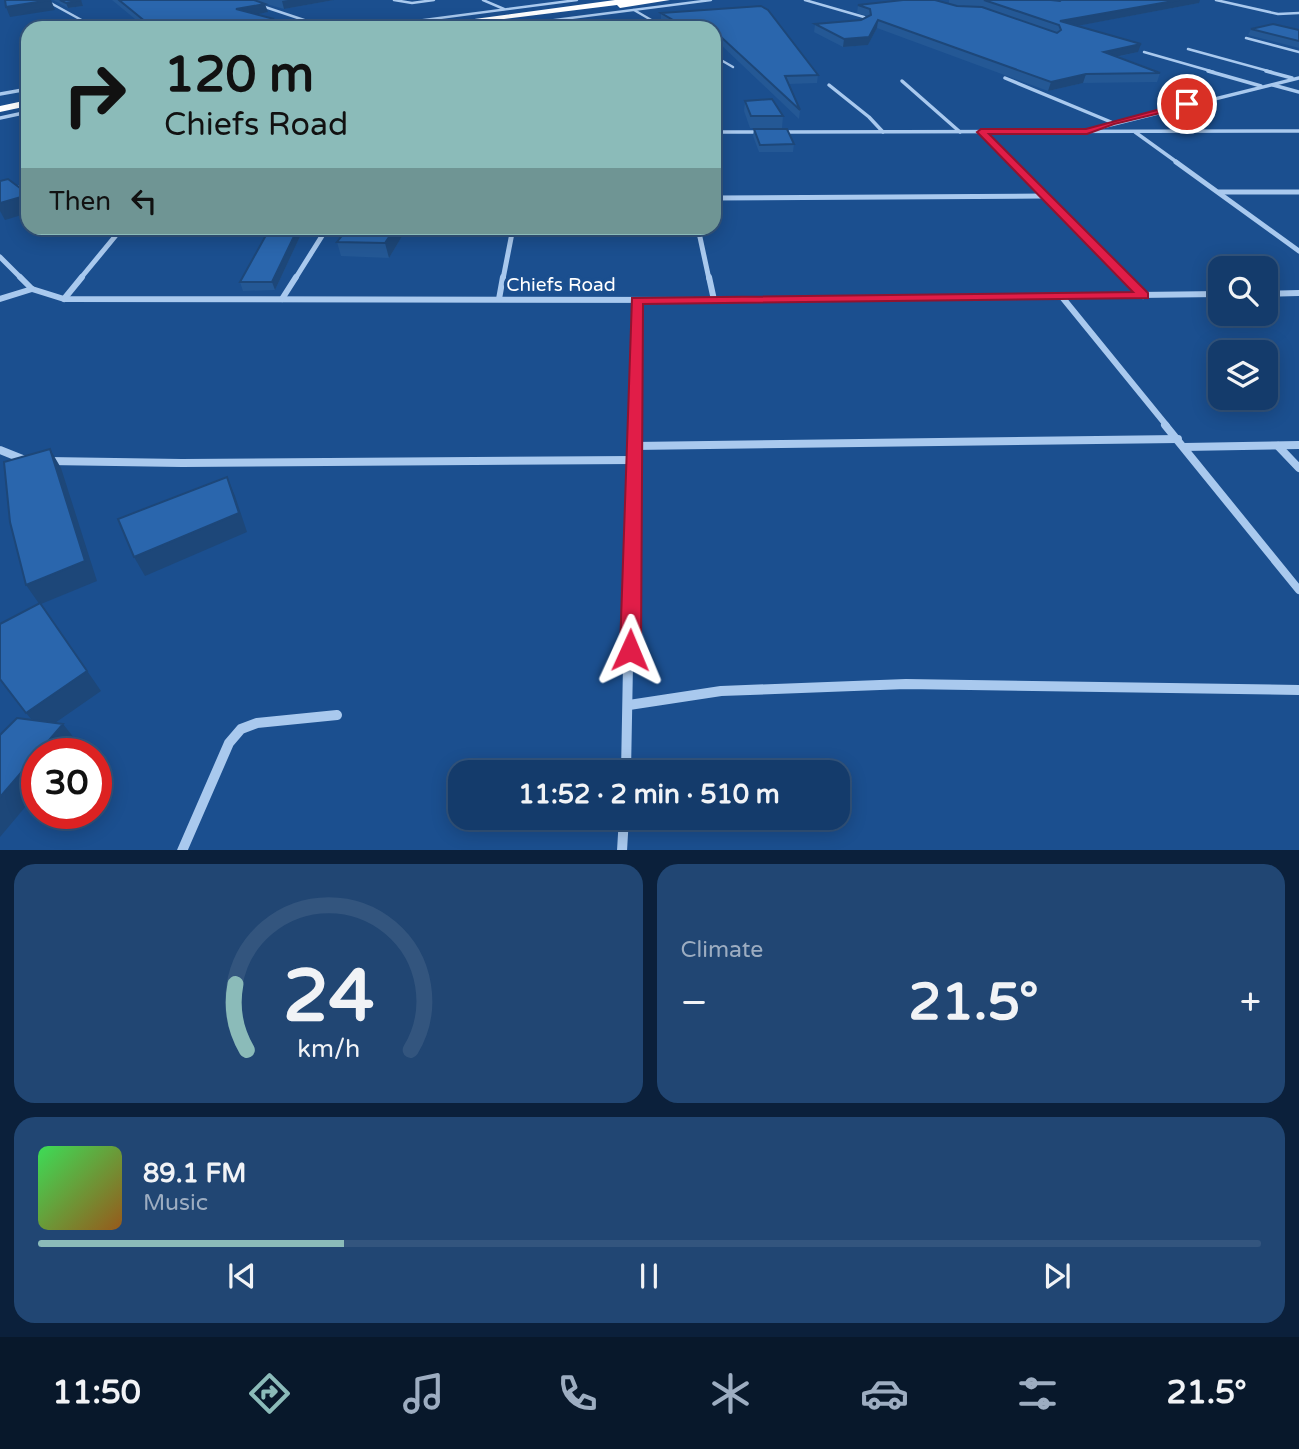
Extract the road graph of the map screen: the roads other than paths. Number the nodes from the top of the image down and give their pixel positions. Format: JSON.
{"nodes":[{"id":1,"x":45,"y":0,"type":"edge"},
{"id":2,"x":394,"y":0,"type":"edge"},
{"id":3,"x":433,"y":0,"type":"edge"},
{"id":4,"x":483,"y":0,"type":"edge"},
{"id":5,"x":577,"y":0,"type":"edge"},
{"id":6,"x":666,"y":0,"type":"edge"},
{"id":7,"x":711,"y":0,"type":"edge"},
{"id":8,"x":805,"y":0,"type":"edge"},
{"id":9,"x":1216,"y":0,"type":"edge"},
{"id":10,"x":255,"y":4,"type":"edge"},
{"id":11,"x":634,"y":5,"type":"edge"},
{"id":12,"x":505,"y":9,"type":"junction"},
{"id":13,"x":1299,"y":13,"type":"edge"},
{"id":14,"x":83,"y":21,"type":"edge"},
{"id":15,"x":307,"y":21,"type":"edge"},
{"id":16,"x":415,"y":21,"type":"edge"},
{"id":17,"x":479,"y":21,"type":"edge"},
{"id":18,"x":503,"y":21,"type":"edge"},
{"id":19,"x":543,"y":21,"type":"edge"},
{"id":20,"x":656,"y":21,"type":"edge"},
{"id":21,"x":859,"y":24,"type":"edge"},
{"id":22,"x":1246,"y":38,"type":"dead end"},
{"id":23,"x":1188,"y":49,"type":"dead end"},
{"id":24,"x":1144,"y":52,"type":"edge"},
{"id":25,"x":1299,"y":52,"type":"edge"},
{"id":26,"x":721,"y":60,"type":"edge"},
{"id":27,"x":733,"y":67,"type":"dead end"},
{"id":28,"x":1005,"y":78,"type":"edge"},
{"id":29,"x":1296,"y":78,"type":"edge"},
{"id":30,"x":902,"y":81,"type":"dead end"},
{"id":31,"x":1271,"y":84,"type":"junction"},
{"id":32,"x":829,"y":85,"type":"dead end"},
{"id":33,"x":1262,"y":86,"type":"junction"},
{"id":34,"x":21,"y":90,"type":"edge"},
{"id":35,"x":1299,"y":92,"type":"edge"},
{"id":36,"x":0,"y":94,"type":"edge"},
{"id":37,"x":21,"y":98,"type":"edge"},
{"id":38,"x":0,"y":102,"type":"edge"},
{"id":39,"x":21,"y":104,"type":"edge"},
{"id":40,"x":0,"y":108,"type":"edge"},
{"id":41,"x":21,"y":114,"type":"edge"},
{"id":42,"x":0,"y":118,"type":"edge"},
{"id":43,"x":1111,"y":122,"type":"junction"},
{"id":44,"x":1087,"y":131,"type":"junction"},
{"id":45,"x":1135,"y":131,"type":"junction"},
{"id":46,"x":1299,"y":131,"type":"edge"},
{"id":47,"x":721,"y":132,"type":"edge"},
{"id":48,"x":766,"y":132,"type":"edge"},
{"id":49,"x":779,"y":132,"type":"edge"},
{"id":50,"x":883,"y":132,"type":"junction"},
{"id":51,"x":961,"y":132,"type":"junction"},
{"id":52,"x":981,"y":132,"type":"junction"},
{"id":53,"x":21,"y":188,"type":"edge"},
{"id":54,"x":1218,"y":192,"type":"junction"},
{"id":55,"x":1299,"y":192,"type":"edge"},
{"id":56,"x":0,"y":193,"type":"edge"},
{"id":57,"x":1044,"y":195,"type":"junction"},
{"id":58,"x":721,"y":198,"type":"edge"},
{"id":59,"x":116,"y":235,"type":"edge"},
{"id":60,"x":323,"y":235,"type":"edge"},
{"id":61,"x":512,"y":235,"type":"edge"},
{"id":62,"x":700,"y":235,"type":"edge"},
{"id":63,"x":1299,"y":251,"type":"edge"},
{"id":64,"x":0,"y":257,"type":"edge"},
{"id":65,"x":32,"y":289,"type":"junction"},
{"id":66,"x":1299,"y":293,"type":"edge"},
{"id":67,"x":1278,"y":294,"type":"edge"},
{"id":68,"x":1208,"y":295,"type":"edge"},
{"id":69,"x":1143,"y":296,"type":"junction"},
{"id":70,"x":1062,"y":297,"type":"junction"},
{"id":71,"x":0,"y":299,"type":"edge"},
{"id":72,"x":64,"y":299,"type":"junction"},
{"id":73,"x":282,"y":299,"type":"junction"},
{"id":74,"x":499,"y":299,"type":"junction"},
{"id":75,"x":636,"y":300,"type":"junction"},
{"id":76,"x":714,"y":300,"type":"junction"},
{"id":77,"x":1178,"y":439,"type":"junction"},
{"id":78,"x":1299,"y":445,"type":"edge"},
{"id":79,"x":634,"y":446,"type":"junction"},
{"id":80,"x":1278,"y":446,"type":"junction"},
{"id":81,"x":1184,"y":447,"type":"junction"},
{"id":82,"x":0,"y":450,"type":"edge"},
{"id":83,"x":633,"y":460,"type":"junction"},
{"id":84,"x":1299,"y":468,"type":"edge"},
{"id":85,"x":1299,"y":590,"type":"edge"},
{"id":86,"x":1299,"y":690,"type":"edge"},
{"id":87,"x":629,"y":705,"type":"junction"},
{"id":88,"x":338,"y":715,"type":"dead end"},
{"id":89,"x":627,"y":760,"type":"edge"},
{"id":90,"x":623,"y":830,"type":"edge"},
{"id":91,"x":182,"y":850,"type":"edge"},
{"id":92,"x":622,"y":850,"type":"edge"}],
"edges":[{"from":1,"to":14,"type":"street"},
{"from":2,"to":3,"type":"street"},
{"from":4,"to":12,"type":"street"},
{"from":5,"to":12,"type":"street"},
{"from":6,"to":18,"type":"highway"},
{"from":7,"to":11,"type":"street"},
{"from":8,"to":21,"type":"street"},
{"from":9,"to":13,"type":"street"},
{"from":10,"to":15,"type":"street"},
{"from":11,"to":17,"type":"highway"},
{"from":11,"to":19,"type":"street"},
{"from":11,"to":20,"type":"street"},
{"from":12,"to":16,"type":"street"},
{"from":22,"to":25,"type":"street"},
{"from":23,"to":29,"type":"street"},
{"from":24,"to":33,"type":"street"},
{"from":26,"to":27,"type":"street"},
{"from":28,"to":43,"type":"street"},
{"from":29,"to":31,"type":"street"},
{"from":30,"to":51,"type":"street"},
{"from":31,"to":33,"type":"street"},
{"from":31,"to":35,"type":"street"},
{"from":32,"to":50,"type":"street"},
{"from":33,"to":43,"type":"street"},
{"from":34,"to":36,"type":"street"},
{"from":37,"to":38,"type":"highway"},
{"from":39,"to":40,"type":"highway"},
{"from":41,"to":42,"type":"street"},
{"from":43,"to":44,"type":"street"},
{"from":44,"to":45,"type":"street"},
{"from":44,"to":52,"type":"street"},
{"from":45,"to":46,"type":"street"},
{"from":45,"to":54,"type":"street"},
{"from":47,"to":48,"type":"street"},
{"from":49,"to":50,"type":"street"},
{"from":50,"to":51,"type":"street"},
{"from":51,"to":52,"type":"street"},
{"from":52,"to":57,"type":"street"},
{"from":53,"to":56,"type":"street"},
{"from":54,"to":55,"type":"street"},
{"from":54,"to":63,"type":"street"},
{"from":57,"to":58,"type":"street"},
{"from":57,"to":69,"type":"street"},
{"from":59,"to":72,"type":"street"},
{"from":60,"to":73,"type":"street"},
{"from":61,"to":74,"type":"street"},
{"from":62,"to":76,"type":"street"},
{"from":64,"to":65,"type":"street","name":"Chiefs Road"},
{"from":65,"to":71,"type":"street"},
{"from":65,"to":72,"type":"street","name":"Chiefs Road"},
{"from":66,"to":67,"type":"street"},
{"from":68,"to":69,"type":"street","name":"Chiefs Road"},
{"from":69,"to":70,"type":"street","name":"Chiefs Road"},
{"from":70,"to":76,"type":"street","name":"Chiefs Road"},
{"from":70,"to":77,"type":"street"},
{"from":72,"to":73,"type":"street","name":"Chiefs Road"},
{"from":73,"to":74,"type":"street","name":"Chiefs Road"},
{"from":74,"to":75,"type":"street","name":"Chiefs Road"},
{"from":75,"to":76,"type":"street","name":"Chiefs Road"},
{"from":75,"to":79,"type":"street"},
{"from":77,"to":79,"type":"street"},
{"from":77,"to":81,"type":"street"},
{"from":78,"to":80,"type":"street"},
{"from":79,"to":83,"type":"street"},
{"from":80,"to":81,"type":"street"},
{"from":80,"to":84,"type":"street"},
{"from":81,"to":85,"type":"street"},
{"from":82,"to":83,"type":"street"},
{"from":83,"to":87,"type":"street"},
{"from":86,"to":87,"type":"street"},
{"from":87,"to":89,"type":"street"},
{"from":88,"to":91,"type":"street"},
{"from":90,"to":92,"type":"street"}]}
